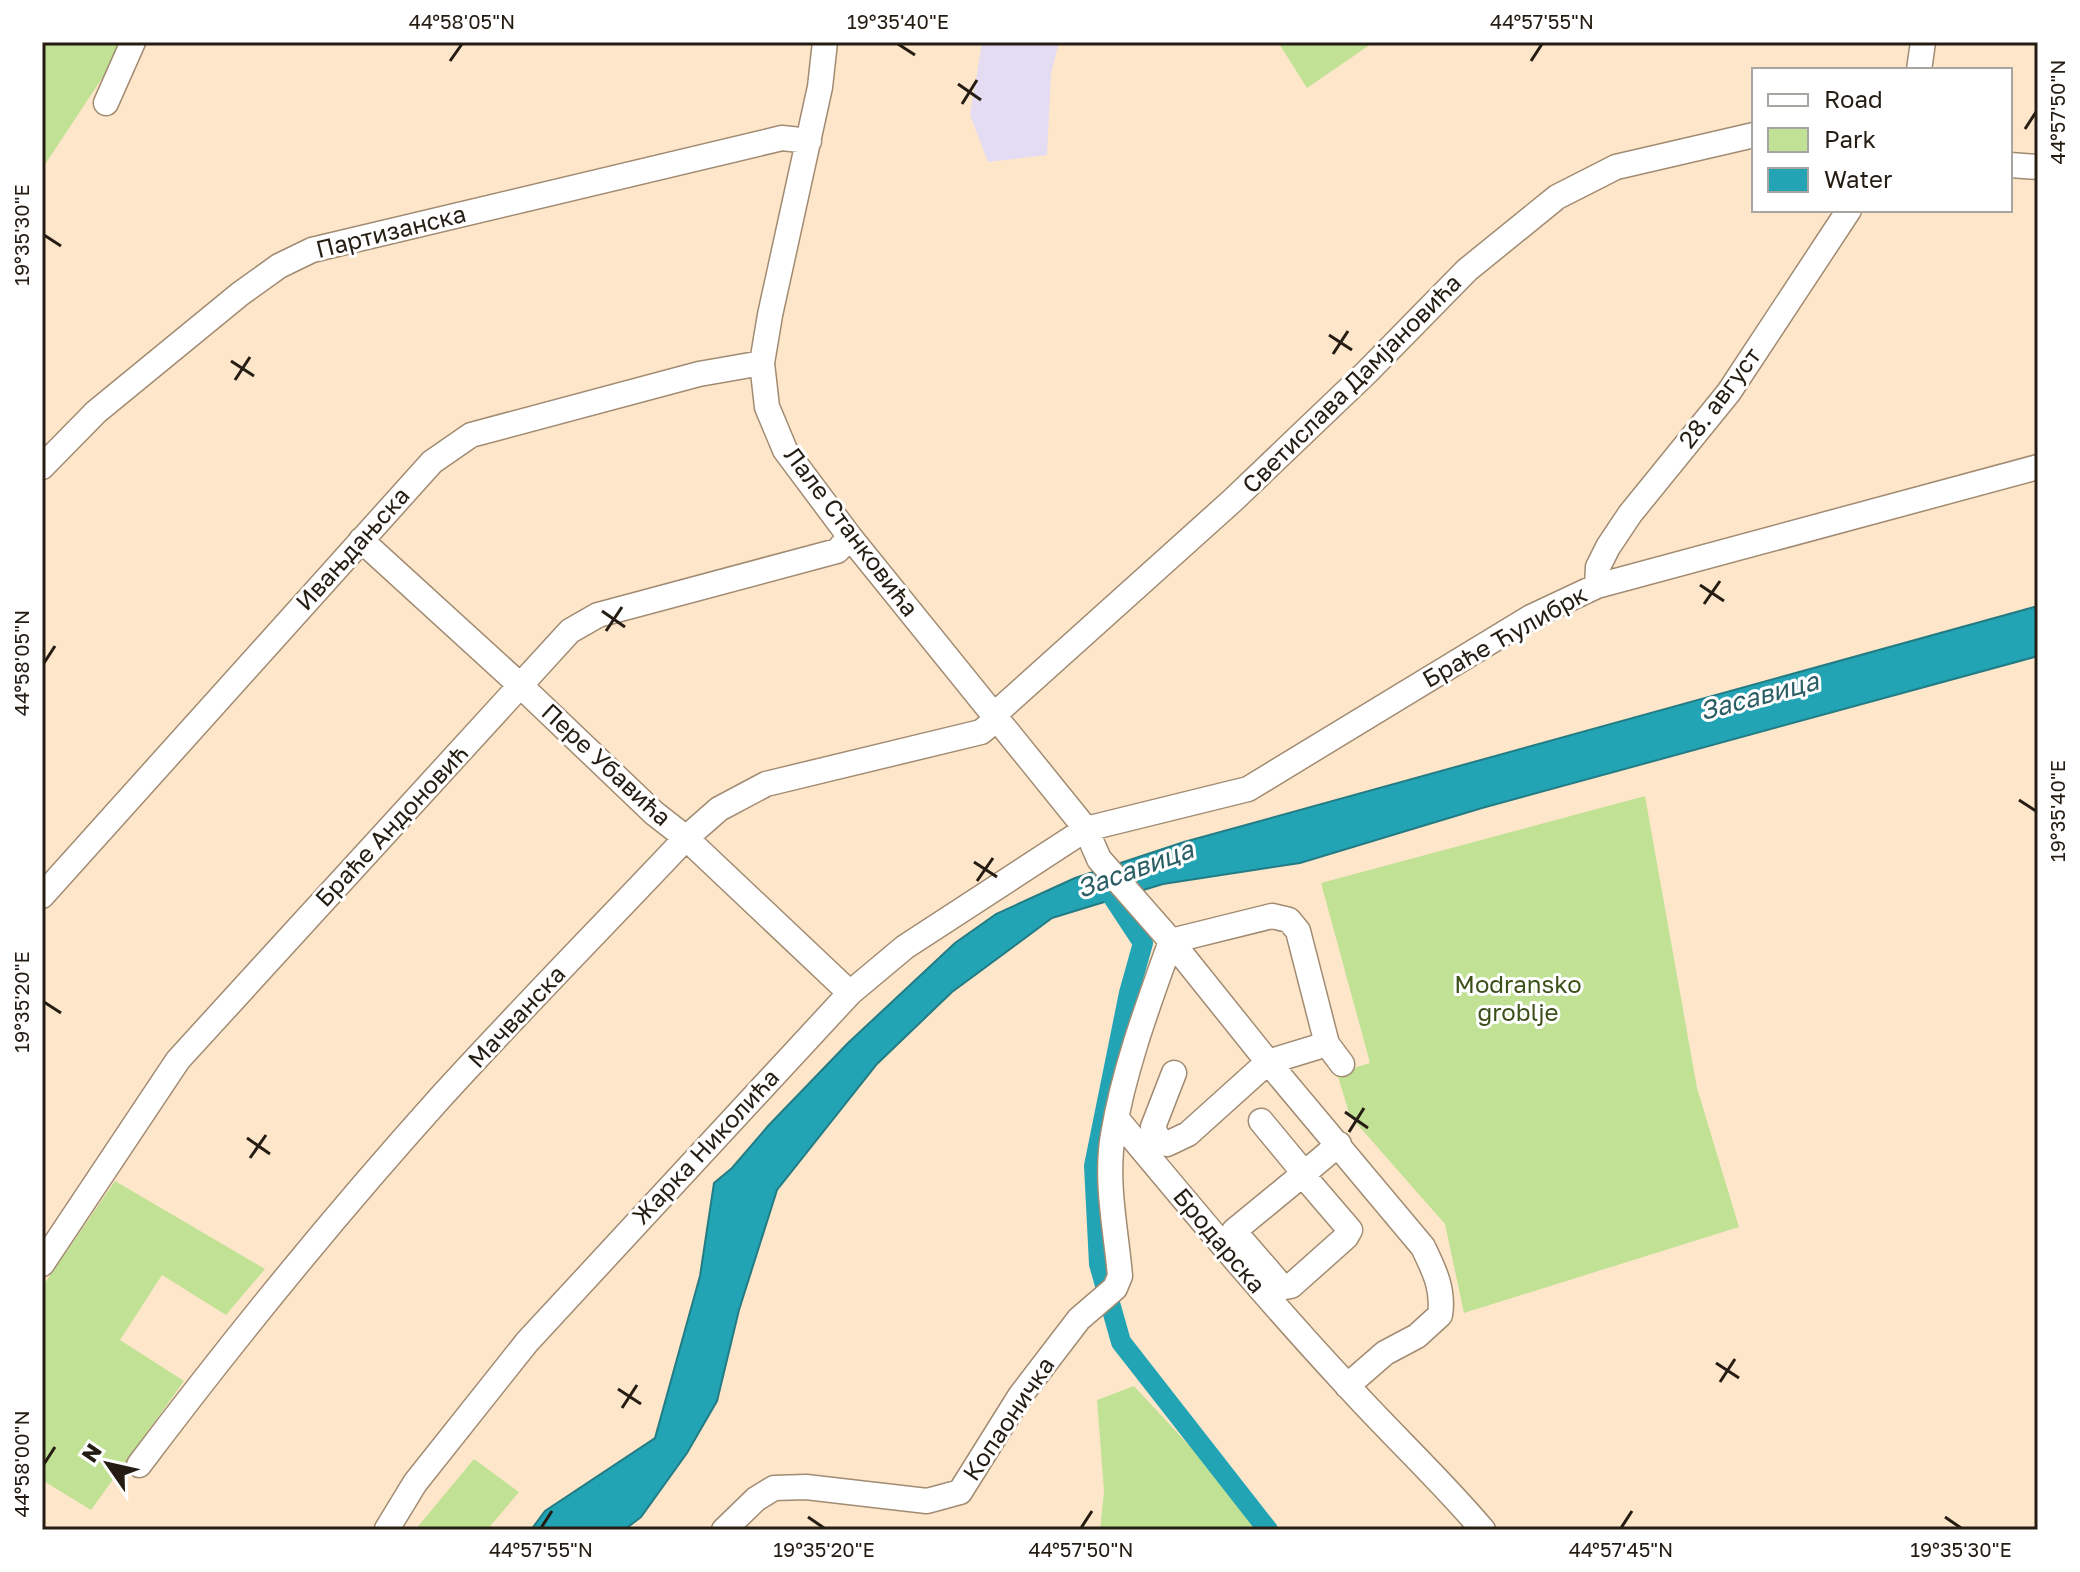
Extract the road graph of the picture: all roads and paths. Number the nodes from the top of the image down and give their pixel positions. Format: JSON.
{"nodes":[{"id":1,"x":133,"y":42,"type":"edge"},
{"id":2,"x":825,"y":42,"type":"edge"},
{"id":3,"x":1923,"y":42,"type":"edge"},
{"id":4,"x":1919,"y":68,"type":"edge"},
{"id":5,"x":106,"y":103,"type":"dead end"},
{"id":6,"x":1752,"y":135,"type":"edge"},
{"id":7,"x":809,"y":141,"type":"junction"},
{"id":8,"x":2012,"y":165,"type":"edge"},
{"id":9,"x":2038,"y":167,"type":"edge"},
{"id":10,"x":1848,"y":212,"type":"edge"},
{"id":11,"x":762,"y":363,"type":"junction"},
{"id":12,"x":42,"y":467,"type":"edge"},
{"id":13,"x":2038,"y":467,"type":"edge"},
{"id":14,"x":850,"y":537,"type":"junction"},
{"id":15,"x":361,"y":540,"type":"junction"},
{"id":16,"x":1597,"y":586,"type":"junction"},
{"id":17,"x":521,"y":686,"type":"junction"},
{"id":18,"x":997,"y":716,"type":"junction"},
{"id":19,"x":1086,"y":829,"type":"junction"},
{"id":20,"x":686,"y":838,"type":"junction"},
{"id":21,"x":42,"y":896,"type":"edge"},
{"id":22,"x":1171,"y":941,"type":"junction"},
{"id":23,"x":850,"y":993,"type":"junction"},
{"id":24,"x":1327,"y":1044,"type":"junction"},
{"id":25,"x":1268,"y":1062,"type":"junction"},
{"id":26,"x":1342,"y":1064,"type":"dead end"},
{"id":27,"x":1174,"y":1073,"type":"dead end"},
{"id":28,"x":1117,"y":1119,"type":"junction"},
{"id":29,"x":1261,"y":1121,"type":"dead end"},
{"id":30,"x":1339,"y":1144,"type":"junction"},
{"id":31,"x":1303,"y":1174,"type":"junction"},
{"id":32,"x":42,"y":1264,"type":"edge"},
{"id":33,"x":1347,"y":1386,"type":"junction"},
{"id":34,"x":139,"y":1465,"type":"dead end"},
{"id":35,"x":387,"y":1529,"type":"edge"},
{"id":36,"x":724,"y":1530,"type":"edge"},
{"id":37,"x":1483,"y":1530,"type":"edge"}],
"edges":[{"from":1,"to":5,"type":"street"},
{"from":2,"to":7,"type":"street","name":"Лале Станковића"},
{"from":3,"to":4,"type":"street"},
{"from":6,"to":18,"type":"street","name":"Светислава Дамјановића"},
{"from":7,"to":11,"type":"street","name":"Лале Станковића"},
{"from":7,"to":12,"type":"street","name":"Партизанска"},
{"from":8,"to":9,"type":"street"},
{"from":10,"to":16,"type":"street","name":"28. август"},
{"from":11,"to":14,"type":"street","name":"Лале Станковића"},
{"from":11,"to":15,"type":"street","name":"Ивањдањска"},
{"from":13,"to":16,"type":"street","name":"Браће Ћулибрк"},
{"from":14,"to":17,"type":"street","name":"Браће Андоновић"},
{"from":14,"to":18,"type":"street","name":"Лале Станковића"},
{"from":15,"to":17,"type":"street","name":"Пере Убавића"},
{"from":15,"to":21,"type":"street","name":"Ивањдањска"},
{"from":16,"to":19,"type":"street","name":"Браће Ћулибрк"},
{"from":17,"to":20,"type":"street","name":"Пере Убавића"},
{"from":17,"to":32,"type":"street","name":"Браће Андоновић"},
{"from":18,"to":19,"type":"street","name":"Лале Станковића"},
{"from":18,"to":20,"type":"street","name":"Мачванска"},
{"from":19,"to":22,"type":"street","name":"Лале Станковића"},
{"from":19,"to":23,"type":"street","name":"Жарка Николића"},
{"from":20,"to":23,"type":"street","name":"Пере Убавића"},
{"from":20,"to":34,"type":"street","name":"Мачванска"},
{"from":22,"to":24,"type":"street"},
{"from":22,"to":25,"type":"street"},
{"from":22,"to":28,"type":"street"},
{"from":23,"to":35,"type":"street","name":"Жарка Николића"},
{"from":24,"to":25,"type":"street"},
{"from":24,"to":26,"type":"street"},
{"from":25,"to":27,"type":"street"},
{"from":25,"to":30,"type":"street"},
{"from":28,"to":33,"type":"street","name":"Бродарска"},
{"from":28,"to":36,"type":"street","name":"Копаоничка"},
{"from":29,"to":31,"type":"street"},
{"from":30,"to":31,"type":"street"},
{"from":30,"to":33,"type":"street"},
{"from":31,"to":31,"type":"street"},
{"from":33,"to":37,"type":"street","name":"Бродарска"}]}
